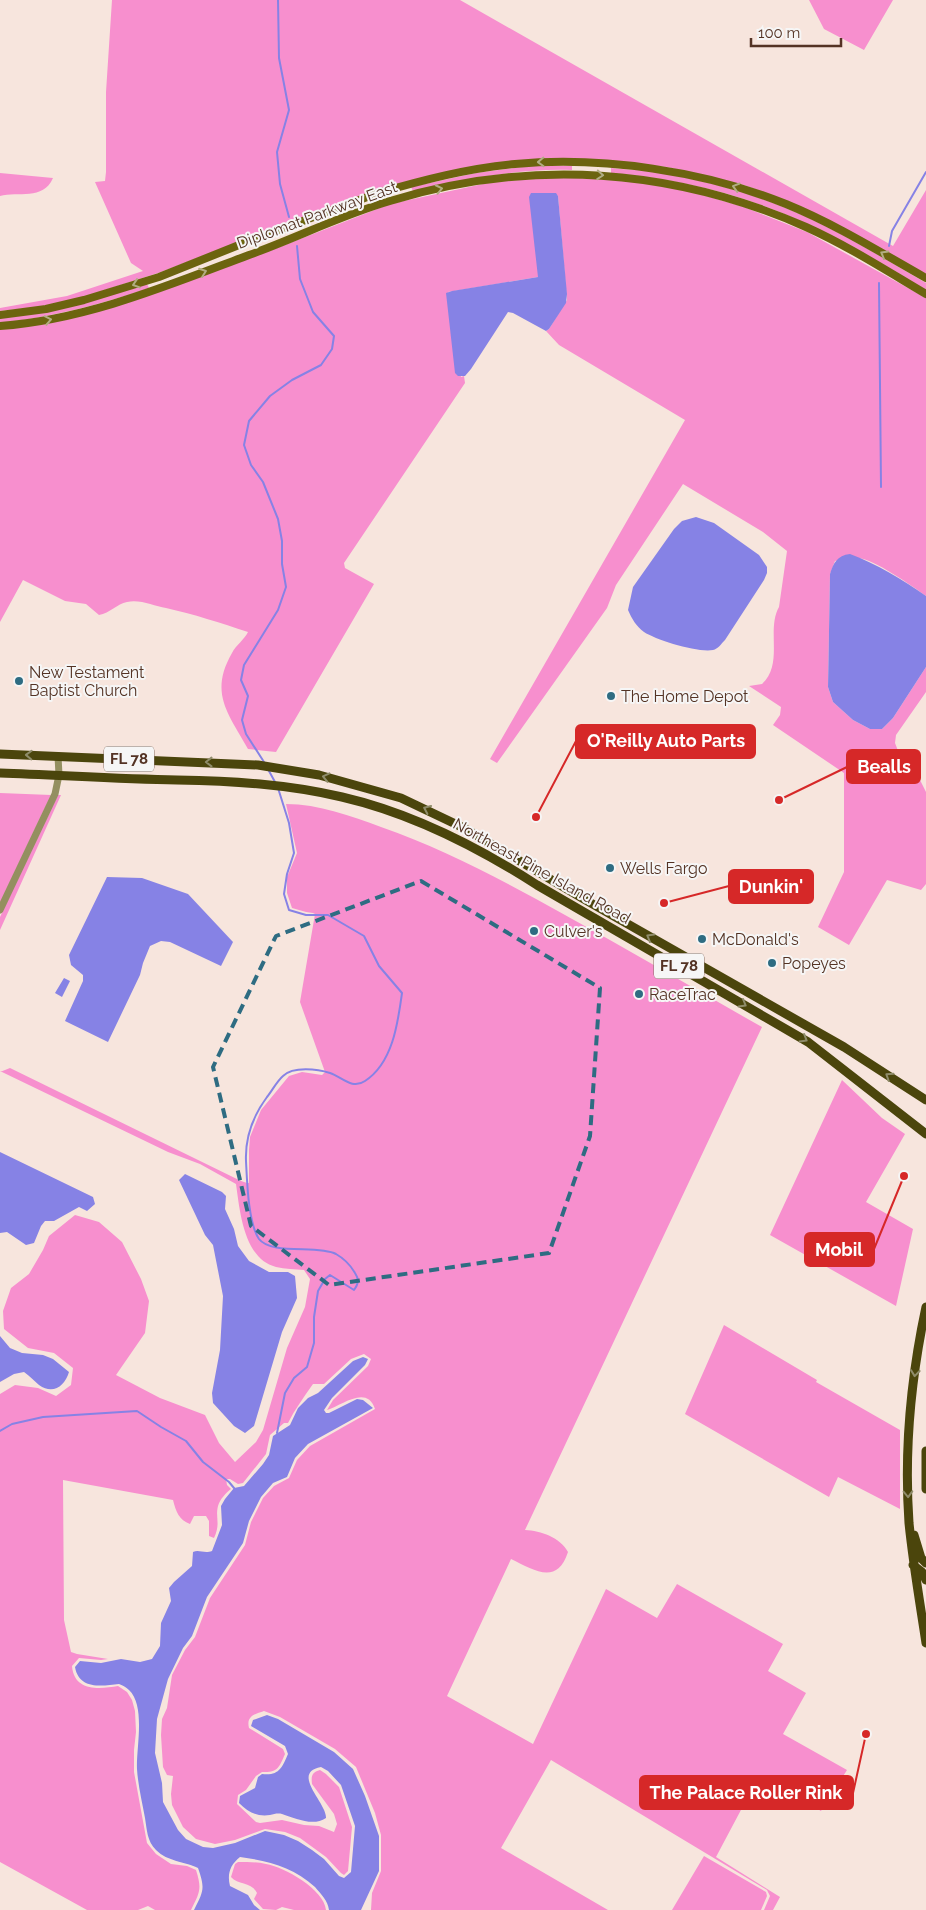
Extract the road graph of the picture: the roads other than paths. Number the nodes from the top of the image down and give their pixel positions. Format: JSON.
{"nodes":[{"id":1,"x":575,"y":162,"type":"junction"},
{"id":2,"x":575,"y":174,"type":"junction"},
{"id":3,"x":407,"y":185,"type":"junction"},
{"id":4,"x":410,"y":195,"type":"junction"},
{"id":5,"x":153,"y":278,"type":"junction"},
{"id":6,"x":926,"y":278,"type":"edge"},
{"id":7,"x":157,"y":289,"type":"junction"},
{"id":8,"x":926,"y":294,"type":"edge"},
{"id":9,"x":0,"y":315,"type":"edge"},
{"id":10,"x":0,"y":326,"type":"edge"},
{"id":11,"x":0,"y":754,"type":"edge"},
{"id":12,"x":58,"y":756,"type":"junction"},
{"id":13,"x":0,"y":773,"type":"edge"},
{"id":14,"x":59,"y":775,"type":"junction"},
{"id":15,"x":475,"y":849,"type":"junction"},
{"id":16,"x":555,"y":882,"type":"junction"},
{"id":17,"x":0,"y":910,"type":"edge"},
{"id":18,"x":926,"y":1100,"type":"edge"},
{"id":19,"x":926,"y":1134,"type":"edge"},
{"id":20,"x":926,"y":1307,"type":"edge"},
{"id":21,"x":926,"y":1451,"type":"edge"},
{"id":22,"x":926,"y":1489,"type":"edge"},
{"id":23,"x":909,"y":1521,"type":"junction"},
{"id":24,"x":926,"y":1562,"type":"edge"},
{"id":25,"x":914,"y":1565,"type":"junction"},
{"id":26,"x":926,"y":1580,"type":"edge"},
{"id":27,"x":926,"y":1643,"type":"edge"}],
"edges":[{"from":1,"to":2,"type":"main road"},
{"from":1,"to":3,"type":"main road","name":"Diplomat Parkway East","one_way":true},
{"from":6,"to":1,"type":"main road","name":"Diplomat Parkway East","one_way":true},
{"from":4,"to":2,"type":"main road","name":"Diplomat Parkway East","one_way":true},
{"from":2,"to":8,"type":"main road","name":"Diplomat Parkway East","one_way":true},
{"from":3,"to":4,"type":"main road"},
{"from":3,"to":5,"type":"main road","name":"Diplomat Parkway East"},
{"from":7,"to":4,"type":"main road","name":"Diplomat Parkway East","one_way":true},
{"from":5,"to":7,"type":"main road"},
{"from":5,"to":9,"type":"main road","name":"Diplomat Parkway East","one_way":true},
{"from":10,"to":7,"type":"main road","name":"Diplomat Parkway East","one_way":true},
{"from":12,"to":11,"type":"main road","name":"Northeast Pine Island Road","number":"FL 78","one_way":true},
{"from":12,"to":14,"type":"street"},
{"from":16,"to":12,"type":"main road","name":"Northeast Pine Island Road","number":"FL 78","one_way":true},
{"from":13,"to":14,"type":"main road","name":"Northeast Pine Island Road","number":"FL 78"},
{"from":14,"to":15,"type":"main road","name":"Northeast Pine Island Road","number":"FL 78"},
{"from":14,"to":17,"type":"street"},
{"from":15,"to":16,"type":"main road"},
{"from":15,"to":19,"type":"main road","name":"Northeast Pine Island Road","number":"FL 78","one_way":true},
{"from":18,"to":16,"type":"main road","name":"Northeast Pine Island Road","number":"FL 78","one_way":true},
{"from":20,"to":23,"type":"main road","one_way":true},
{"from":21,"to":22,"type":"main road"},
{"from":23,"to":24,"type":"main road"},
{"from":23,"to":25,"type":"main road"},
{"from":25,"to":26,"type":"main road"},
{"from":25,"to":27,"type":"main road"}]}
